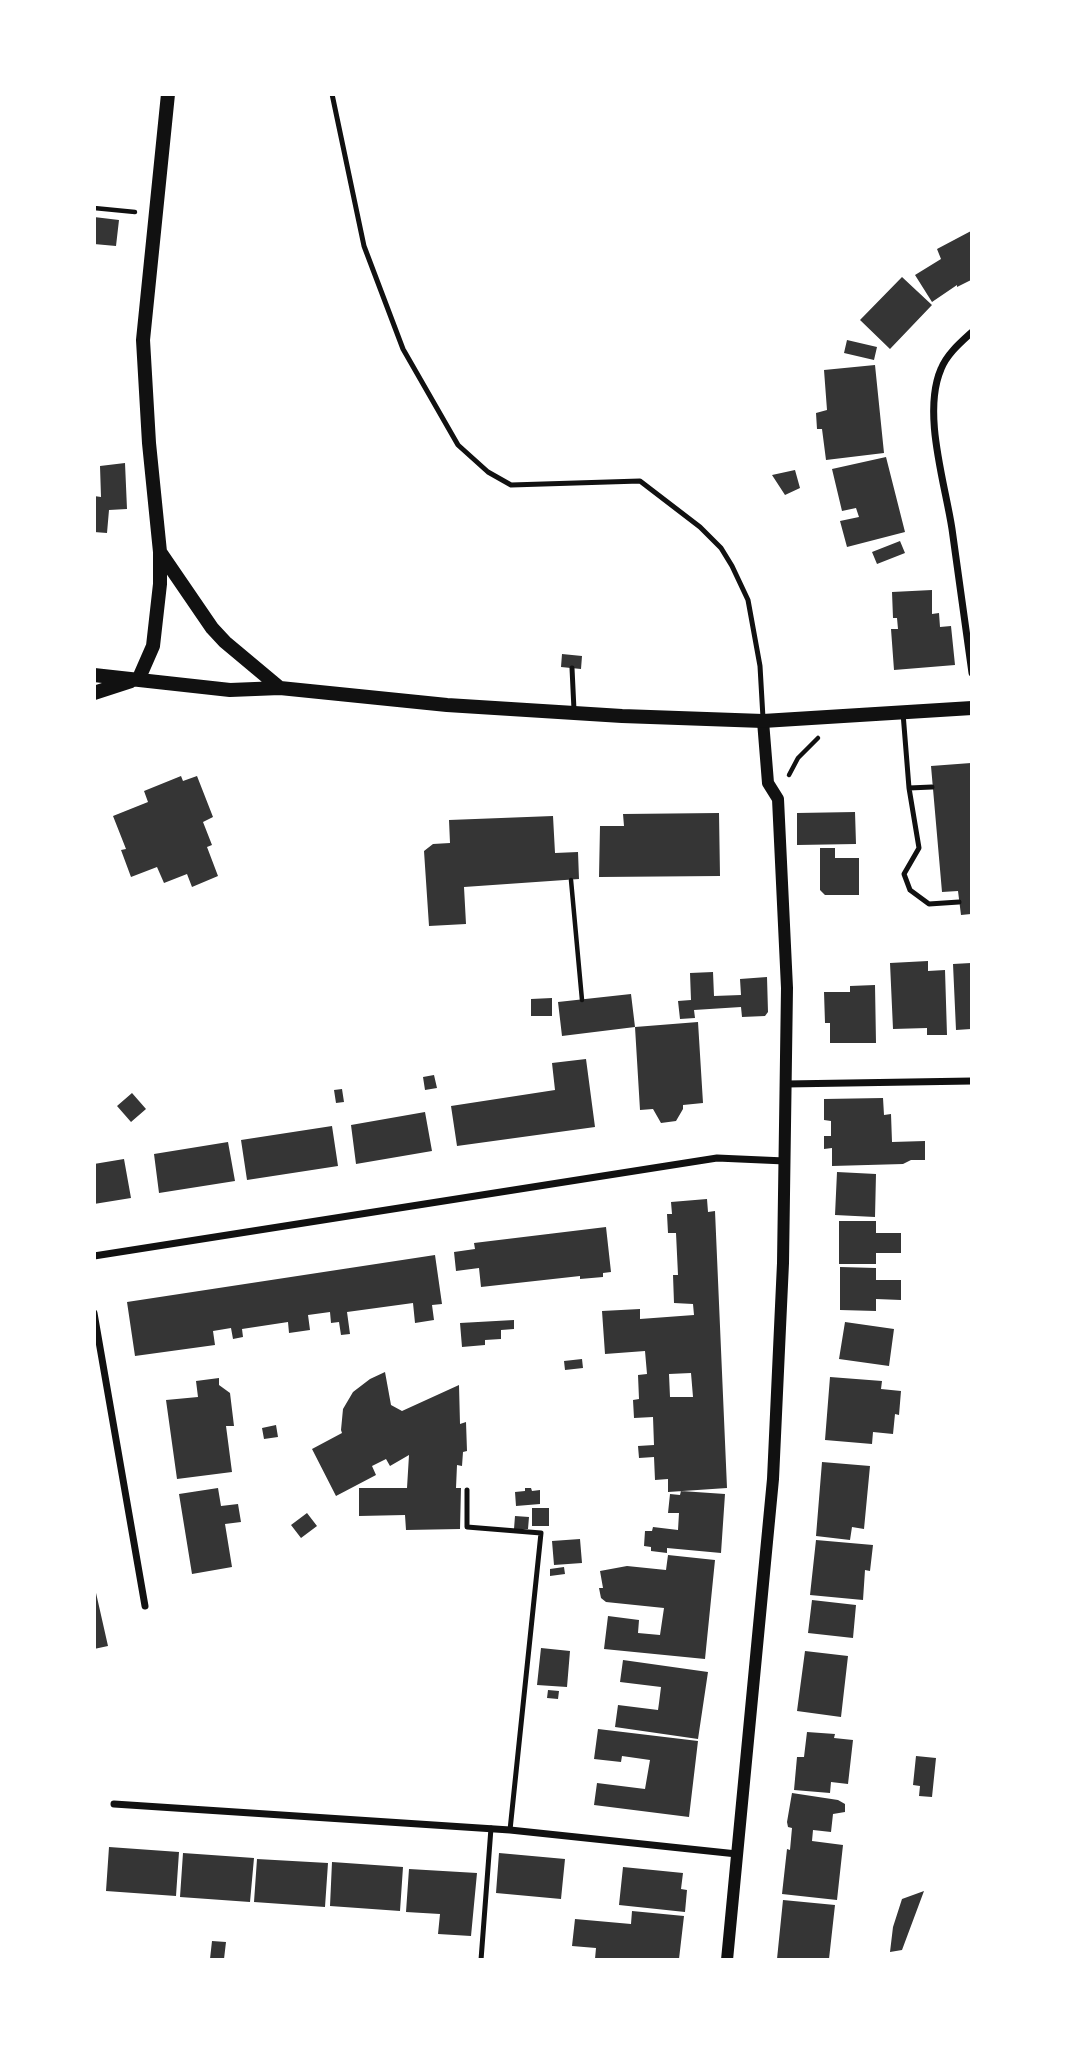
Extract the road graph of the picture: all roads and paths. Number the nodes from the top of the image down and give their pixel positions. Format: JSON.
{"nodes":[{"id":1,"x":168,"y":94,"type":"edge"},
{"id":2,"x":332,"y":94,"type":"edge"},
{"id":3,"x":94,"y":208,"type":"edge"},
{"id":4,"x":120,"y":210,"type":"dead end"},
{"id":5,"x":971,"y":332,"type":"edge"},
{"id":6,"x":160,"y":552,"type":"junction"},
{"id":7,"x":572,"y":668,"type":"dead end"},
{"id":8,"x":971,"y":673,"type":"edge"},
{"id":9,"x":94,"y":675,"type":"edge"},
{"id":10,"x":139,"y":678,"type":"junction"},
{"id":11,"x":280,"y":688,"type":"junction"},
{"id":12,"x":94,"y":693,"type":"edge"},
{"id":13,"x":971,"y":708,"type":"edge"},
{"id":14,"x":903,"y":712,"type":"junction"},
{"id":15,"x":574,"y":713,"type":"junction"},
{"id":16,"x":834,"y":718,"type":"junction"},
{"id":17,"x":763,"y":721,"type":"junction"},
{"id":18,"x":791,"y":771,"type":"dead end"},
{"id":19,"x":932,"y":787,"type":"dead end"},
{"id":20,"x":909,"y":788,"type":"junction"},
{"id":21,"x":571,"y":880,"type":"dead end"},
{"id":22,"x":960,"y":902,"type":"dead end"},
{"id":23,"x":582,"y":1000,"type":"dead end"},
{"id":24,"x":971,"y":1081,"type":"edge"},
{"id":25,"x":786,"y":1084,"type":"junction"},
{"id":26,"x":785,"y":1161,"type":"junction"},
{"id":27,"x":94,"y":1256,"type":"edge"},
{"id":28,"x":94,"y":1313,"type":"edge"},
{"id":29,"x":467,"y":1490,"type":"dead end"},
{"id":30,"x":145,"y":1606,"type":"dead end"},
{"id":31,"x":114,"y":1804,"type":"dead end"},
{"id":32,"x":491,"y":1828,"type":"junction"},
{"id":33,"x":510,"y":1830,"type":"junction"},
{"id":34,"x":737,"y":1854,"type":"junction"},
{"id":35,"x":481,"y":1959,"type":"edge"},
{"id":36,"x":727,"y":1959,"type":"edge"}],
"edges":[{"from":1,"to":6,"type":"main road"},
{"from":2,"to":17,"type":"lane"},
{"from":3,"to":4,"type":"path"},
{"from":5,"to":8,"type":"street"},
{"from":6,"to":10,"type":"main road"},
{"from":6,"to":11,"type":"main road"},
{"from":7,"to":15,"type":"lane"},
{"from":9,"to":10,"type":"main road"},
{"from":10,"to":11,"type":"main road"},
{"from":10,"to":12,"type":"main road"},
{"from":11,"to":15,"type":"main road"},
{"from":13,"to":14,"type":"main road"},
{"from":14,"to":16,"type":"main road"},
{"from":14,"to":20,"type":"lane"},
{"from":15,"to":17,"type":"main road"},
{"from":16,"to":17,"type":"main road"},
{"from":16,"to":18,"type":"path"},
{"from":17,"to":25,"type":"street"},
{"from":19,"to":20,"type":"lane"},
{"from":20,"to":22,"type":"lane"},
{"from":21,"to":23,"type":"path"},
{"from":24,"to":25,"type":"street"},
{"from":25,"to":26,"type":"street"},
{"from":26,"to":27,"type":"street"},
{"from":26,"to":34,"type":"street"},
{"from":28,"to":30,"type":"street"},
{"from":29,"to":33,"type":"lane"},
{"from":31,"to":32,"type":"street"},
{"from":32,"to":33,"type":"street"},
{"from":32,"to":35,"type":"lane"},
{"from":33,"to":34,"type":"street"},
{"from":34,"to":36,"type":"street"}]}
